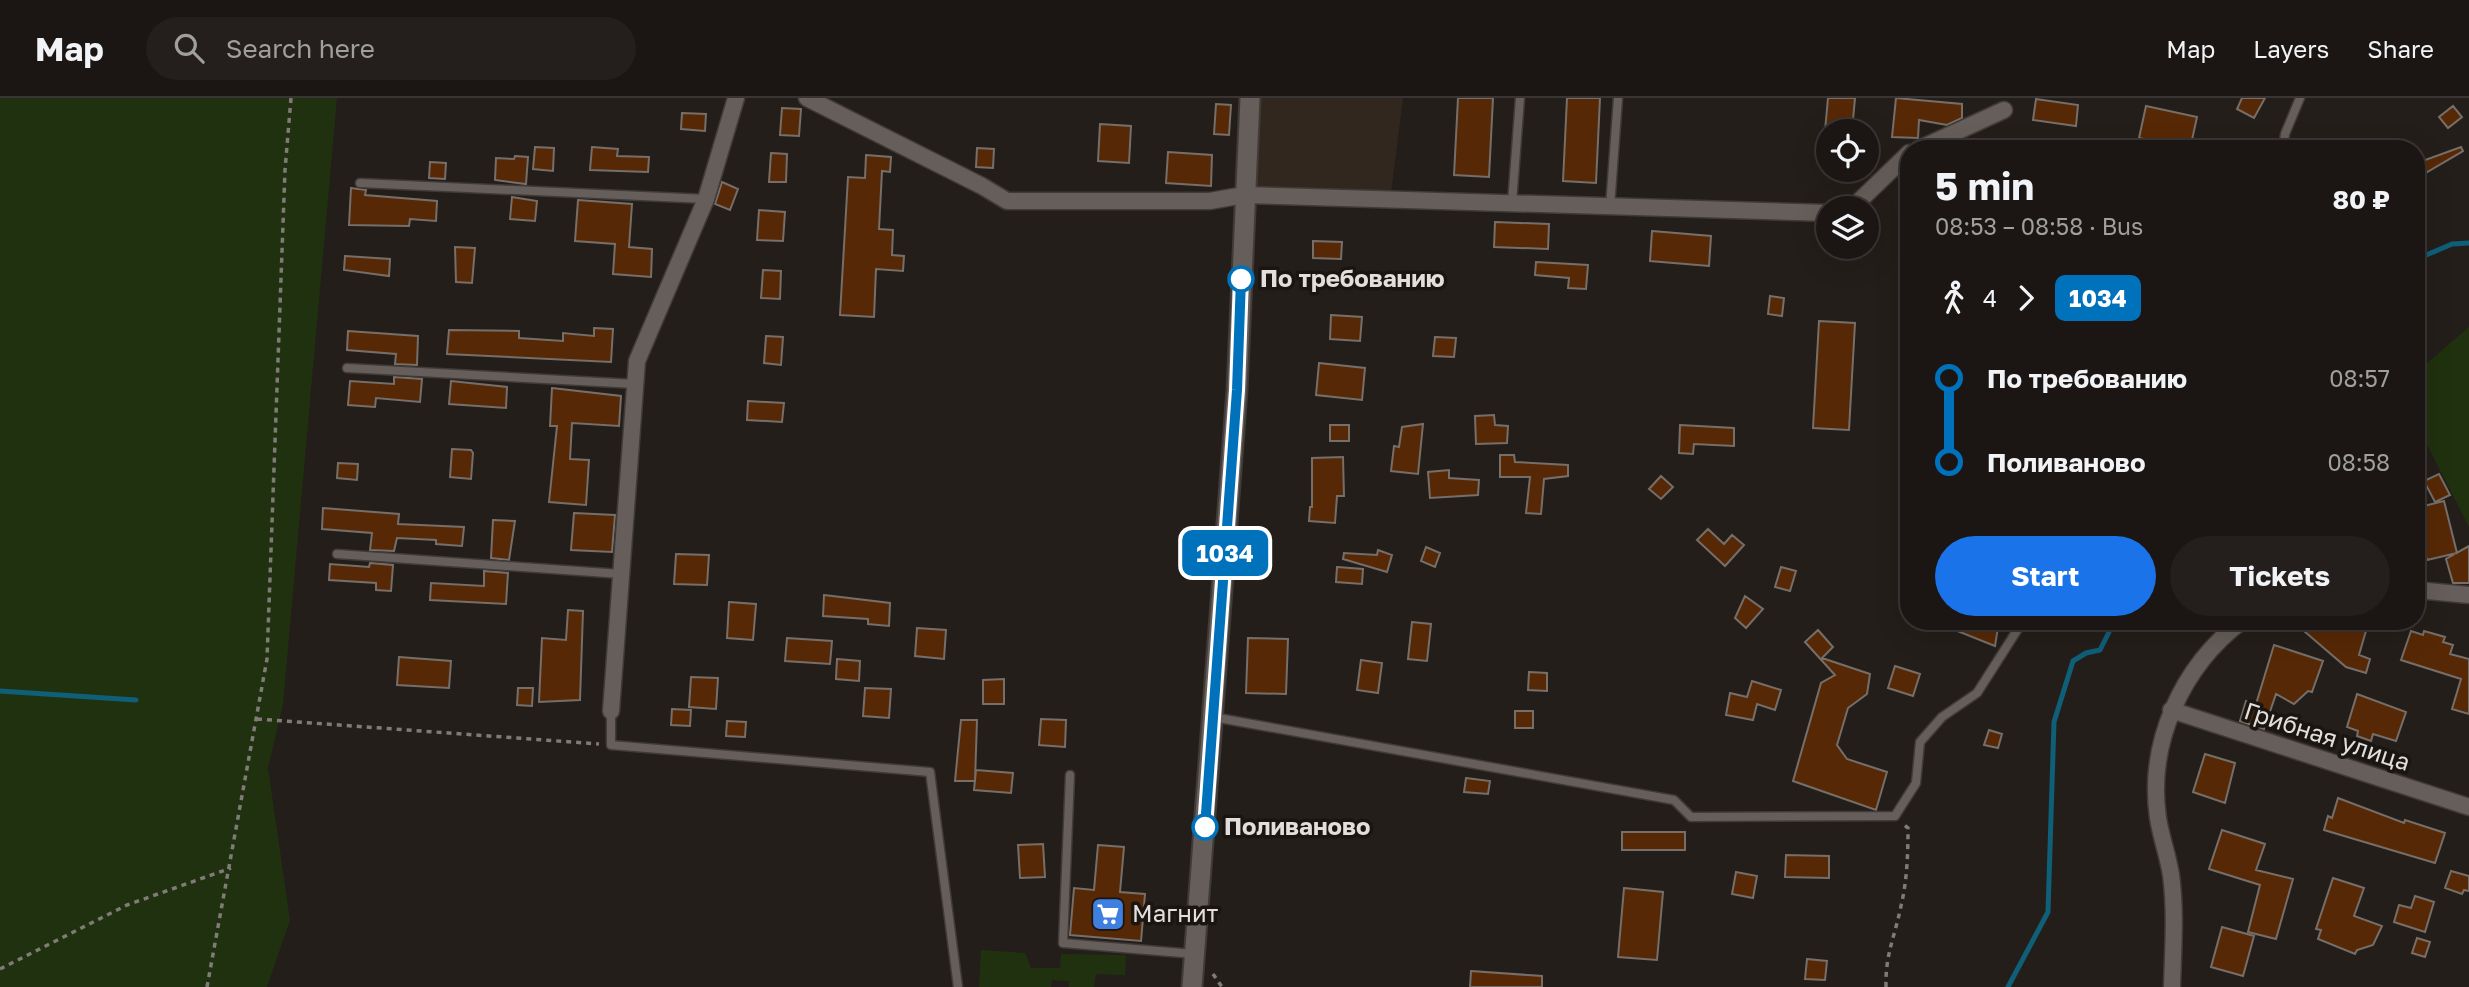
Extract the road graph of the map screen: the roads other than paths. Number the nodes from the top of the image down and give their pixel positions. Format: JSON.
{"nodes":[{"id":1,"x":736,"y":98,"type":"edge"},
{"id":2,"x":807,"y":98,"type":"edge"},
{"id":3,"x":1250,"y":98,"type":"edge"},
{"id":4,"x":1520,"y":98,"type":"edge"},
{"id":5,"x":1618,"y":98,"type":"edge"},
{"id":6,"x":2300,"y":98,"type":"edge"},
{"id":7,"x":2004,"y":110,"type":"dead end"},
{"id":8,"x":1939,"y":140,"type":"edge"},
{"id":9,"x":2284,"y":140,"type":"edge"},
{"id":10,"x":1900,"y":162,"type":"edge"},
{"id":11,"x":360,"y":183,"type":"dead end"},
{"id":12,"x":1244,"y":195,"type":"junction"},
{"id":13,"x":1864,"y":196,"type":"edge"},
{"id":14,"x":706,"y":199,"type":"junction"},
{"id":15,"x":1512,"y":204,"type":"junction"},
{"id":16,"x":1610,"y":206,"type":"junction"},
{"id":17,"x":1816,"y":213,"type":"edge"},
{"id":18,"x":347,"y":368,"type":"dead end"},
{"id":19,"x":635,"y":384,"type":"junction"},
{"id":20,"x":337,"y":554,"type":"dead end"},
{"id":21,"x":621,"y":573,"type":"junction"},
{"id":22,"x":2425,"y":591,"type":"edge"},
{"id":23,"x":2469,"y":595,"type":"edge"},
{"id":24,"x":2017,"y":630,"type":"edge"},
{"id":25,"x":2233,"y":630,"type":"edge"},
{"id":26,"x":2171,"y":710,"type":"junction"},
{"id":27,"x":611,"y":711,"type":"joint"},
{"id":28,"x":1213,"y":716,"type":"junction"},
{"id":29,"x":1070,"y":775,"type":"dead end"},
{"id":30,"x":2469,"y":807,"type":"edge"},
{"id":31,"x":1194,"y":954,"type":"junction"},
{"id":32,"x":958,"y":987,"type":"edge"},
{"id":33,"x":1192,"y":987,"type":"edge"},
{"id":34,"x":2172,"y":987,"type":"edge"}],
"edges":[{"from":1,"to":14,"type":"street"},
{"from":2,"to":12,"type":"street"},
{"from":3,"to":12,"type":"street"},
{"from":4,"to":15,"type":"lane"},
{"from":5,"to":16,"type":"lane"},
{"from":6,"to":9,"type":"lane"},
{"from":7,"to":8,"type":"street"},
{"from":10,"to":13,"type":"street"},
{"from":11,"to":14,"type":"lane"},
{"from":12,"to":15,"type":"street"},
{"from":12,"to":28,"type":"street"},
{"from":14,"to":19,"type":"street"},
{"from":15,"to":16,"type":"street"},
{"from":16,"to":17,"type":"street"},
{"from":18,"to":19,"type":"lane"},
{"from":19,"to":21,"type":"street"},
{"from":20,"to":21,"type":"lane"},
{"from":21,"to":27,"type":"street"},
{"from":22,"to":23,"type":"street"},
{"from":24,"to":28,"type":"lane"},
{"from":25,"to":26,"type":"street"},
{"from":26,"to":30,"type":"street","name":"Грибная улица"},
{"from":26,"to":34,"type":"street"},
{"from":27,"to":32,"type":"lane"},
{"from":28,"to":31,"type":"street"},
{"from":29,"to":31,"type":"lane"},
{"from":31,"to":33,"type":"street"}]}
